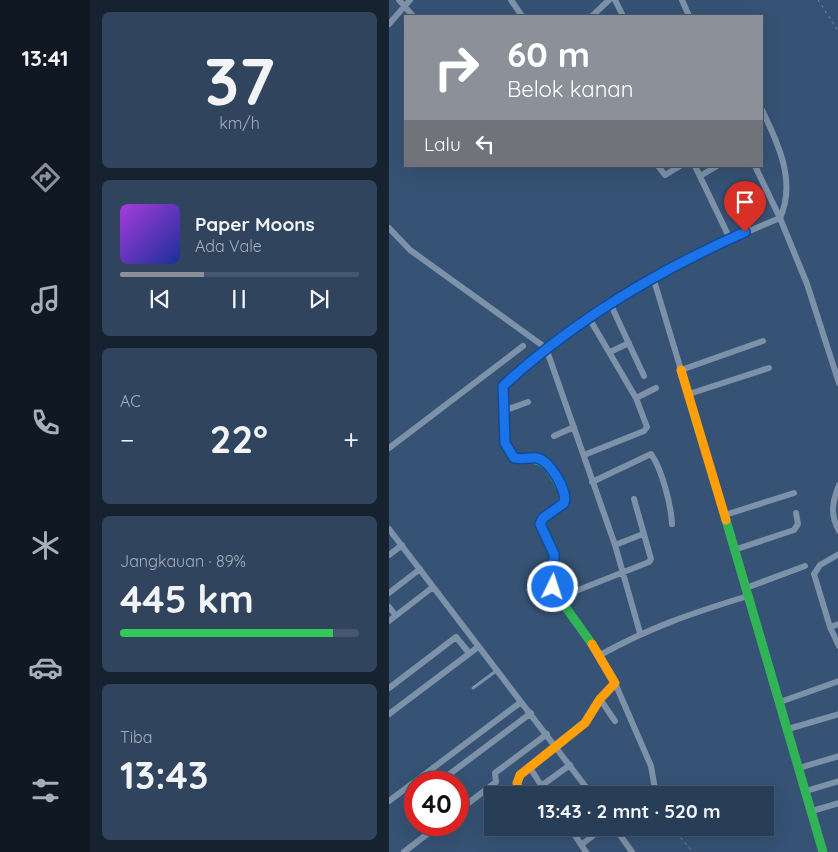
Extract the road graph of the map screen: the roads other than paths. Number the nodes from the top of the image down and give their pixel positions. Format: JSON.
{"nodes":[{"id":1,"x":410,"y":0,"type":"edge"},
{"id":2,"x":511,"y":0,"type":"edge"},
{"id":3,"x":609,"y":0,"type":"edge"},
{"id":4,"x":615,"y":0,"type":"edge"},
{"id":5,"x":682,"y":0,"type":"edge"},
{"id":6,"x":401,"y":3,"type":"edge"},
{"id":7,"x":412,"y":15,"type":"edge"},
{"id":8,"x":521,"y":15,"type":"edge"},
{"id":9,"x":593,"y":15,"type":"edge"},
{"id":10,"x":622,"y":15,"type":"edge"},
{"id":11,"x":689,"y":15,"type":"edge"},
{"id":12,"x":389,"y":24,"type":"edge"},
{"id":13,"x":763,"y":113,"type":"edge"},
{"id":14,"x":659,"y":167,"type":"edge"},
{"id":15,"x":677,"y":167,"type":"edge"},
{"id":16,"x":696,"y":167,"type":"edge"},
{"id":17,"x":715,"y":167,"type":"edge"},
{"id":18,"x":755,"y":167,"type":"edge"},
{"id":19,"x":700,"y":176,"type":"junction"},
{"id":20,"x":780,"y":218,"type":"junction"},
{"id":21,"x":389,"y":228,"type":"edge"},
{"id":22,"x":730,"y":239,"type":"junction"},
{"id":23,"x":649,"y":279,"type":"junction"},
{"id":24,"x":610,"y":303,"type":"junction"},
{"id":25,"x":589,"y":318,"type":"junction"},
{"id":26,"x":763,"y":340,"type":"dead end"},
{"id":27,"x":629,"y":343,"type":"junction"},
{"id":28,"x":523,"y":346,"type":"dead end"},
{"id":29,"x":546,"y":348,"type":"junction"},
{"id":30,"x":610,"y":352,"type":"junction"},
{"id":31,"x":769,"y":368,"type":"dead end"},
{"id":32,"x":681,"y":370,"type":"junction"},
{"id":33,"x":644,"y":376,"type":"dead end"},
{"id":34,"x":838,"y":383,"type":"edge"},
{"id":35,"x":657,"y":388,"type":"dead end"},
{"id":36,"x":689,"y":394,"type":"junction"},
{"id":37,"x":636,"y":398,"type":"junction"},
{"id":38,"x":528,"y":402,"type":"dead end"},
{"id":39,"x":503,"y":411,"type":"junction"},
{"id":40,"x":574,"y":426,"type":"junction"},
{"id":41,"x":554,"y":436,"type":"dead end"},
{"id":42,"x":389,"y":448,"type":"edge"},
{"id":43,"x":584,"y":454,"type":"junction"},
{"id":44,"x":592,"y":482,"type":"junction"},
{"id":45,"x":838,"y":485,"type":"edge"},
{"id":46,"x":794,"y":493,"type":"dead end"},
{"id":47,"x":634,"y":499,"type":"dead end"},
{"id":48,"x":796,"y":513,"type":"dead end"},
{"id":49,"x":725,"y":515,"type":"junction"},
{"id":50,"x":672,"y":524,"type":"dead end"},
{"id":51,"x":389,"y":529,"type":"edge"},
{"id":52,"x":838,"y":531,"type":"edge"},
{"id":53,"x":643,"y":534,"type":"junction"},
{"id":54,"x":615,"y":545,"type":"junction"},
{"id":55,"x":402,"y":546,"type":"junction"},
{"id":56,"x":734,"y":550,"type":"junction"},
{"id":57,"x":838,"y":554,"type":"edge"},
{"id":58,"x":389,"y":555,"type":"edge"},
{"id":59,"x":805,"y":566,"type":"dead end"},
{"id":60,"x":420,"y":569,"type":"junction"},
{"id":61,"x":623,"y":572,"type":"junction"},
{"id":62,"x":433,"y":587,"type":"junction"},
{"id":63,"x":747,"y":592,"type":"junction"},
{"id":64,"x":389,"y":593,"type":"edge"},
{"id":65,"x":558,"y":598,"type":"junction"},
{"id":66,"x":389,"y":621,"type":"edge"},
{"id":67,"x":838,"y":624,"type":"edge"},
{"id":68,"x":829,"y":627,"type":"junction"},
{"id":69,"x":640,"y":633,"type":"junction"},
{"id":70,"x":838,"y":646,"type":"edge"},
{"id":71,"x":478,"y":647,"type":"junction"},
{"id":72,"x":469,"y":653,"type":"junction"},
{"id":73,"x":600,"y":655,"type":"junction"},
{"id":74,"x":497,"y":671,"type":"junction"},
{"id":75,"x":838,"y":681,"type":"edge"},
{"id":76,"x":615,"y":683,"type":"junction"},
{"id":77,"x":389,"y":688,"type":"edge"},
{"id":78,"x":473,"y":688,"type":"dead end"},
{"id":79,"x":600,"y":699,"type":"junction"},
{"id":80,"x":521,"y":702,"type":"junction"},
{"id":81,"x":780,"y":702,"type":"junction"},
{"id":82,"x":531,"y":713,"type":"junction"},
{"id":83,"x":389,"y":714,"type":"edge"},
{"id":84,"x":838,"y":714,"type":"edge"},
{"id":85,"x":615,"y":721,"type":"dead end"},
{"id":86,"x":788,"y":729,"type":"junction"},
{"id":87,"x":547,"y":734,"type":"junction"},
{"id":88,"x":556,"y":746,"type":"junction"},
{"id":89,"x":838,"y":756,"type":"edge"},
{"id":90,"x":570,"y":765,"type":"junction"},
{"id":91,"x":529,"y":766,"type":"junction"},
{"id":92,"x":799,"y":768,"type":"junction"},
{"id":93,"x":454,"y":771,"type":"edge"},
{"id":94,"x":838,"y":781,"type":"edge"},
{"id":95,"x":518,"y":786,"type":"edge"},
{"id":96,"x":541,"y":786,"type":"joint"},
{"id":97,"x":585,"y":786,"type":"edge"},
{"id":98,"x":654,"y":786,"type":"edge"},
{"id":99,"x":806,"y":791,"type":"junction"},
{"id":100,"x":389,"y":801,"type":"edge"},
{"id":101,"x":469,"y":803,"type":"edge"},
{"id":102,"x":838,"y":804,"type":"edge"},
{"id":103,"x":812,"y":811,"type":"junction"},
{"id":104,"x":425,"y":836,"type":"edge"},
{"id":105,"x":575,"y":836,"type":"edge"},
{"id":106,"x":593,"y":836,"type":"edge"},
{"id":107,"x":621,"y":836,"type":"edge"},
{"id":108,"x":581,"y":845,"type":"junction"},
{"id":109,"x":404,"y":852,"type":"edge"},
{"id":110,"x":586,"y":852,"type":"edge"},
{"id":111,"x":632,"y":852,"type":"edge"},
{"id":112,"x":823,"y":852,"type":"edge"}],
"edges":[{"from":1,"to":6,"type":"street"},
{"from":2,"to":8,"type":"street"},
{"from":3,"to":9,"type":"street"},
{"from":4,"to":10,"type":"street"},
{"from":5,"to":11,"type":"street"},
{"from":6,"to":7,"type":"street"},
{"from":6,"to":12,"type":"street"},
{"from":13,"to":20,"type":"street"},
{"from":14,"to":15,"type":"street"},
{"from":16,"to":19,"type":"street"},
{"from":17,"to":19,"type":"street"},
{"from":18,"to":20,"type":"street"},
{"from":19,"to":22,"type":"street"},
{"from":20,"to":22,"type":"street"},
{"from":20,"to":34,"type":"street"},
{"from":21,"to":29,"type":"street"},
{"from":22,"to":23,"type":"street"},
{"from":23,"to":24,"type":"street"},
{"from":23,"to":32,"type":"street"},
{"from":24,"to":25,"type":"street"},
{"from":24,"to":27,"type":"street"},
{"from":25,"to":29,"type":"street"},
{"from":25,"to":30,"type":"street"},
{"from":26,"to":32,"type":"street"},
{"from":27,"to":30,"type":"street"},
{"from":27,"to":33,"type":"street"},
{"from":28,"to":42,"type":"street"},
{"from":29,"to":39,"type":"street"},
{"from":29,"to":40,"type":"street"},
{"from":30,"to":37,"type":"street"},
{"from":31,"to":36,"type":"street"},
{"from":32,"to":36,"type":"street"},
{"from":35,"to":37,"type":"street"},
{"from":36,"to":49,"type":"street"},
{"from":37,"to":43,"type":"street"},
{"from":38,"to":39,"type":"street"},
{"from":39,"to":65,"type":"street"},
{"from":40,"to":41,"type":"street"},
{"from":40,"to":43,"type":"street"},
{"from":43,"to":44,"type":"street"},
{"from":44,"to":50,"type":"street"},
{"from":44,"to":54,"type":"street"},
{"from":45,"to":52,"type":"street"},
{"from":46,"to":49,"type":"street"},
{"from":47,"to":53,"type":"street"},
{"from":48,"to":56,"type":"street"},
{"from":49,"to":56,"type":"street"},
{"from":51,"to":55,"type":"street"},
{"from":53,"to":54,"type":"street"},
{"from":53,"to":61,"type":"street"},
{"from":54,"to":61,"type":"street"},
{"from":55,"to":58,"type":"street"},
{"from":55,"to":60,"type":"street"},
{"from":56,"to":63,"type":"street"},
{"from":57,"to":68,"type":"street"},
{"from":59,"to":63,"type":"street"},
{"from":60,"to":62,"type":"street"},
{"from":60,"to":64,"type":"street"},
{"from":61,"to":65,"type":"street"},
{"from":61,"to":69,"type":"street"},
{"from":62,"to":66,"type":"street"},
{"from":62,"to":71,"type":"street"},
{"from":63,"to":69,"type":"street"},
{"from":63,"to":81,"type":"street"},
{"from":65,"to":73,"type":"street"},
{"from":67,"to":68,"type":"street"},
{"from":68,"to":70,"type":"street"},
{"from":69,"to":73,"type":"street"},
{"from":71,"to":72,"type":"street"},
{"from":71,"to":74,"type":"street"},
{"from":72,"to":77,"type":"street"},
{"from":72,"to":83,"type":"street"},
{"from":73,"to":76,"type":"street"},
{"from":74,"to":78,"type":"lane"},
{"from":74,"to":80,"type":"street"},
{"from":75,"to":81,"type":"street"},
{"from":76,"to":79,"type":"street"},
{"from":76,"to":98,"type":"street"},
{"from":79,"to":85,"type":"street"},
{"from":79,"to":88,"type":"street"},
{"from":80,"to":82,"type":"street"},
{"from":80,"to":100,"type":"street"},
{"from":81,"to":86,"type":"street"},
{"from":82,"to":87,"type":"street"},
{"from":82,"to":93,"type":"street"},
{"from":84,"to":86,"type":"street"},
{"from":86,"to":92,"type":"street"},
{"from":87,"to":88,"type":"street"},
{"from":87,"to":101,"type":"street"},
{"from":88,"to":90,"type":"street"},
{"from":88,"to":91,"type":"street"},
{"from":89,"to":92,"type":"street"},
{"from":90,"to":96,"type":"street"},
{"from":90,"to":97,"type":"street"},
{"from":91,"to":95,"type":"street"},
{"from":91,"to":96,"type":"street"},
{"from":92,"to":99,"type":"street"},
{"from":94,"to":99,"type":"street"},
{"from":99,"to":103,"type":"street"},
{"from":102,"to":103,"type":"street"},
{"from":103,"to":112,"type":"street"},
{"from":104,"to":109,"type":"street"},
{"from":105,"to":108,"type":"street"},
{"from":106,"to":108,"type":"street"},
{"from":107,"to":111,"type":"street"},
{"from":108,"to":110,"type":"street"}]}
